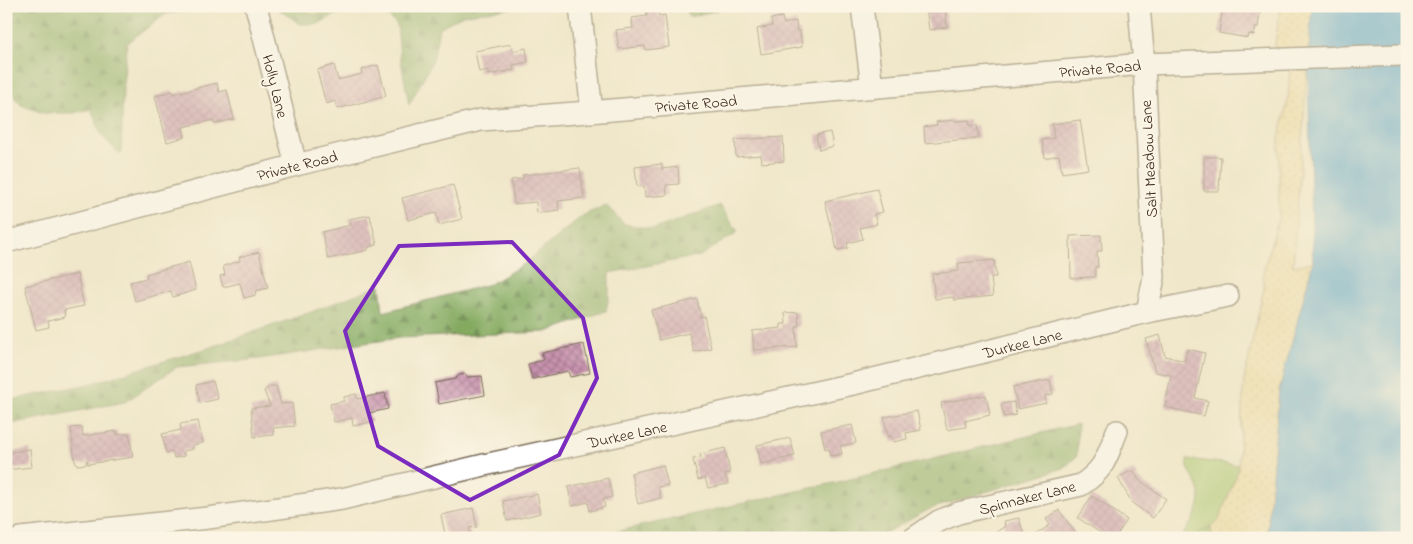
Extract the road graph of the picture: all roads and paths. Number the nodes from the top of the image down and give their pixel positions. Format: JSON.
{"nodes":[{"id":1,"x":256,"y":6,"type":"edge"},
{"id":2,"x":580,"y":6,"type":"edge"},
{"id":3,"x":862,"y":6,"type":"edge"},
{"id":4,"x":1139,"y":6,"type":"edge"},
{"id":5,"x":1401,"y":55,"type":"dead end"},
{"id":6,"x":1144,"y":64,"type":"junction"},
{"id":7,"x":872,"y":88,"type":"junction"},
{"id":8,"x":592,"y":112,"type":"junction"},
{"id":9,"x":296,"y":165,"type":"junction"},
{"id":10,"x":6,"y":242,"type":"edge"},
{"id":11,"x":1228,"y":296,"type":"dead end"},
{"id":12,"x":1147,"y":312,"type":"junction"},
{"id":13,"x":1117,"y":431,"type":"dead end"},
{"id":14,"x":209,"y":528,"type":"edge"},
{"id":15,"x":21,"y":538,"type":"edge"},
{"id":16,"x":914,"y":538,"type":"edge"}],
"edges":[{"from":1,"to":9,"type":"street","name":"Holly Lane"},
{"from":2,"to":8,"type":"street"},
{"from":3,"to":7,"type":"street"},
{"from":4,"to":6,"type":"street","name":"Salt Meadow Lane"},
{"from":5,"to":6,"type":"street","name":"Private Road"},
{"from":6,"to":7,"type":"street","name":"Private Road"},
{"from":6,"to":12,"type":"street","name":"Salt Meadow Lane"},
{"from":7,"to":8,"type":"street","name":"Private Road"},
{"from":8,"to":9,"type":"street","name":"Private Road"},
{"from":9,"to":10,"type":"street","name":"Private Road"},
{"from":11,"to":12,"type":"street","name":"Durkee Lane"},
{"from":12,"to":14,"type":"street","name":"Durkee Lane"},
{"from":13,"to":16,"type":"street","name":"Spinnaker Lane"},
{"from":14,"to":15,"type":"street","name":"Durkee Lane"}]}
